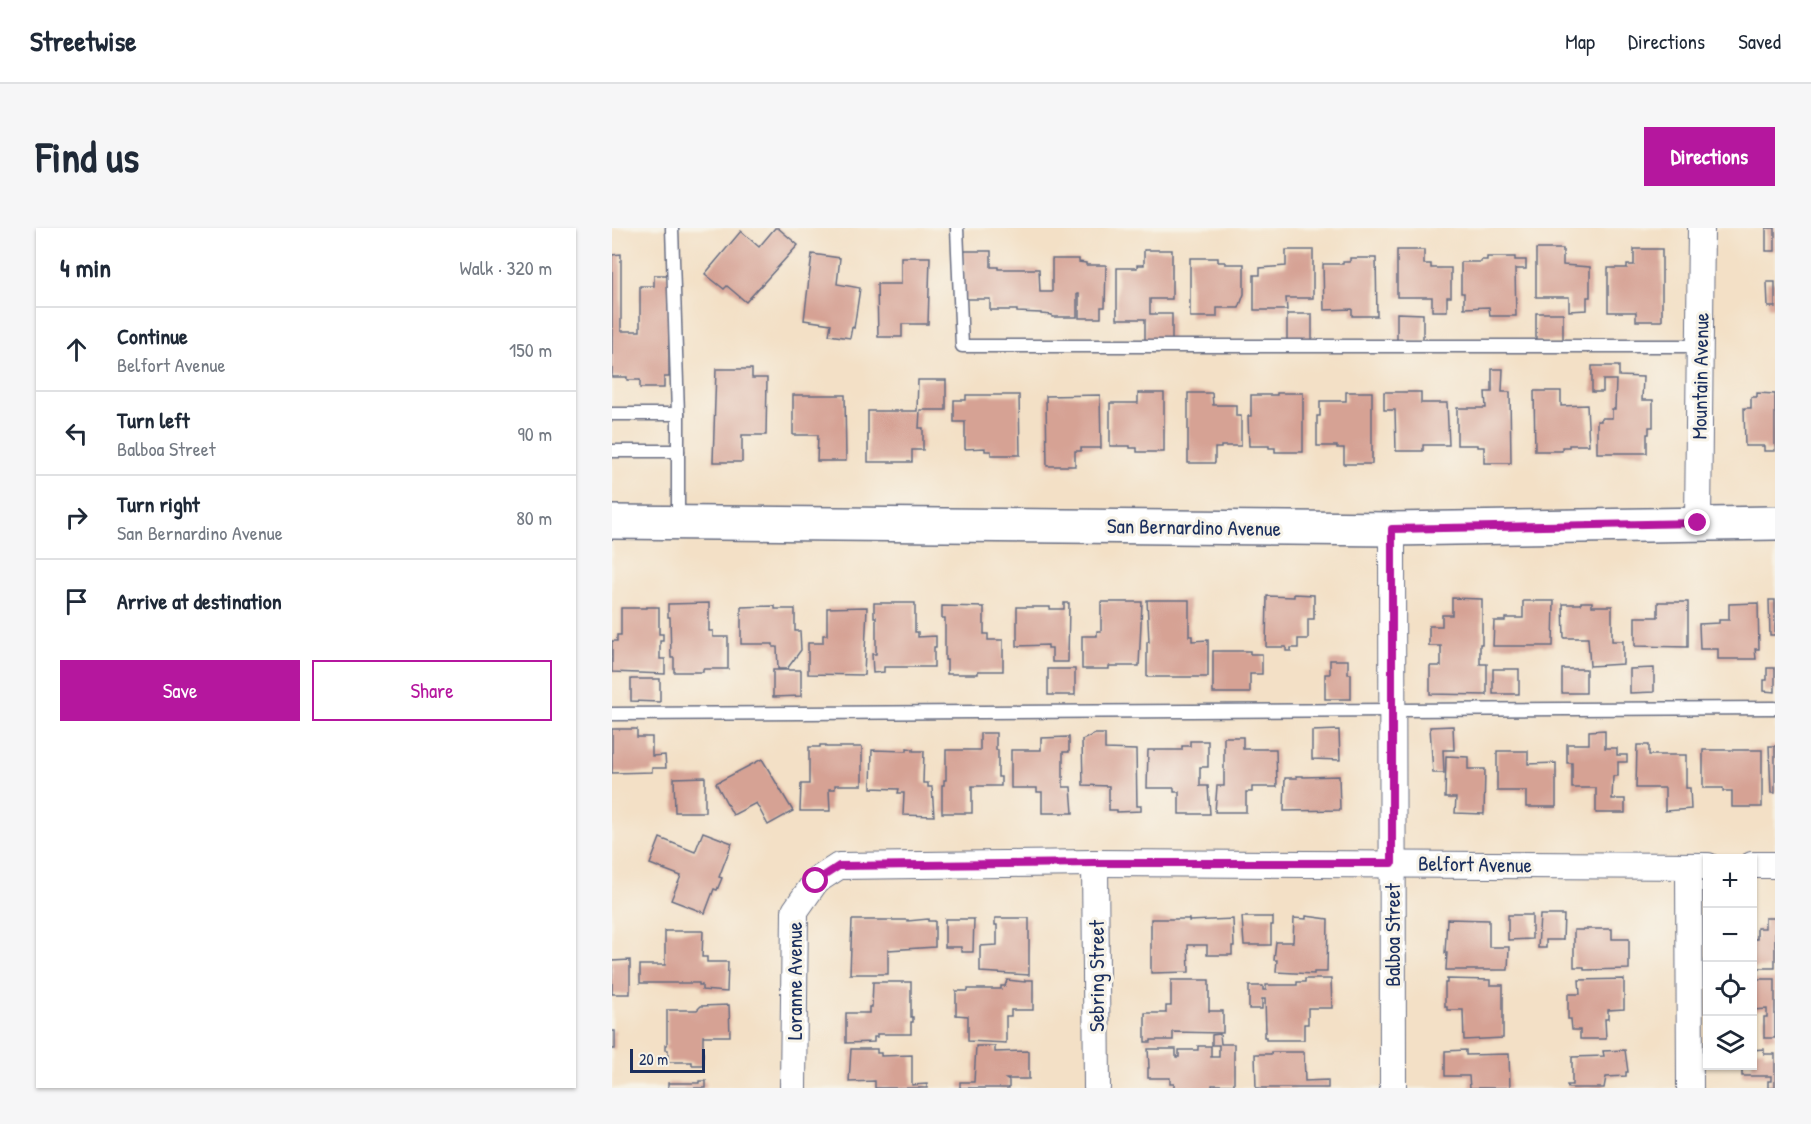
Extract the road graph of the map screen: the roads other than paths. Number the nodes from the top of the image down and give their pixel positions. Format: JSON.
{"nodes":[{"id":1,"x":672,"y":228,"type":"edge"},
{"id":2,"x":957,"y":228,"type":"edge"},
{"id":3,"x":1701,"y":228,"type":"edge"},
{"id":4,"x":1700,"y":346,"type":"junction"},
{"id":5,"x":612,"y":414,"type":"edge"},
{"id":6,"x":678,"y":414,"type":"junction"},
{"id":7,"x":678,"y":450,"type":"junction"},
{"id":8,"x":612,"y":451,"type":"edge"},
{"id":9,"x":612,"y":522,"type":"edge"},
{"id":10,"x":678,"y":522,"type":"junction"},
{"id":11,"x":1698,"y":523,"type":"junction"},
{"id":12,"x":1775,"y":523,"type":"edge"},
{"id":13,"x":1392,"y":529,"type":"junction"},
{"id":14,"x":1775,"y":708,"type":"edge"},
{"id":15,"x":1392,"y":711,"type":"junction"},
{"id":16,"x":612,"y":714,"type":"edge"},
{"id":17,"x":1095,"y":863,"type":"junction"},
{"id":18,"x":1392,"y":863,"type":"junction"},
{"id":19,"x":1775,"y":865,"type":"edge"},
{"id":20,"x":1698,"y":866,"type":"edge"},
{"id":21,"x":1757,"y":866,"type":"edge"},
{"id":22,"x":816,"y":881,"type":"joint"},
{"id":23,"x":794,"y":1088,"type":"edge"},
{"id":24,"x":1096,"y":1088,"type":"edge"},
{"id":25,"x":1393,"y":1088,"type":"edge"},
{"id":26,"x":1690,"y":1088,"type":"edge"}],
"edges":[{"from":1,"to":6,"type":"lane"},
{"from":2,"to":4,"type":"lane"},
{"from":3,"to":4,"type":"street","name":"Mountain Avenue"},
{"from":4,"to":11,"type":"street","name":"Mountain Avenue"},
{"from":5,"to":6,"type":"lane"},
{"from":6,"to":7,"type":"lane"},
{"from":7,"to":8,"type":"lane"},
{"from":7,"to":10,"type":"lane"},
{"from":9,"to":10,"type":"main road","name":"San Bernardino Avenue"},
{"from":10,"to":13,"type":"main road","name":"San Bernardino Avenue"},
{"from":11,"to":12,"type":"main road","name":"San Bernardino Avenue"},
{"from":11,"to":13,"type":"main road","name":"San Bernardino Avenue"},
{"from":13,"to":15,"type":"street","name":"Balboa Street"},
{"from":14,"to":15,"type":"lane"},
{"from":15,"to":16,"type":"lane"},
{"from":15,"to":18,"type":"street","name":"Balboa Street"},
{"from":17,"to":18,"type":"street","name":"Belfort Avenue"},
{"from":17,"to":22,"type":"street","name":"Belfort Avenue"},
{"from":17,"to":24,"type":"street","name":"Sebring Street"},
{"from":18,"to":20,"type":"street","name":"Belfort Avenue"},
{"from":18,"to":25,"type":"street","name":"Balboa Street"},
{"from":19,"to":21,"type":"street"},
{"from":20,"to":26,"type":"street"},
{"from":22,"to":23,"type":"street","name":"Loranne Avenue"}]}
